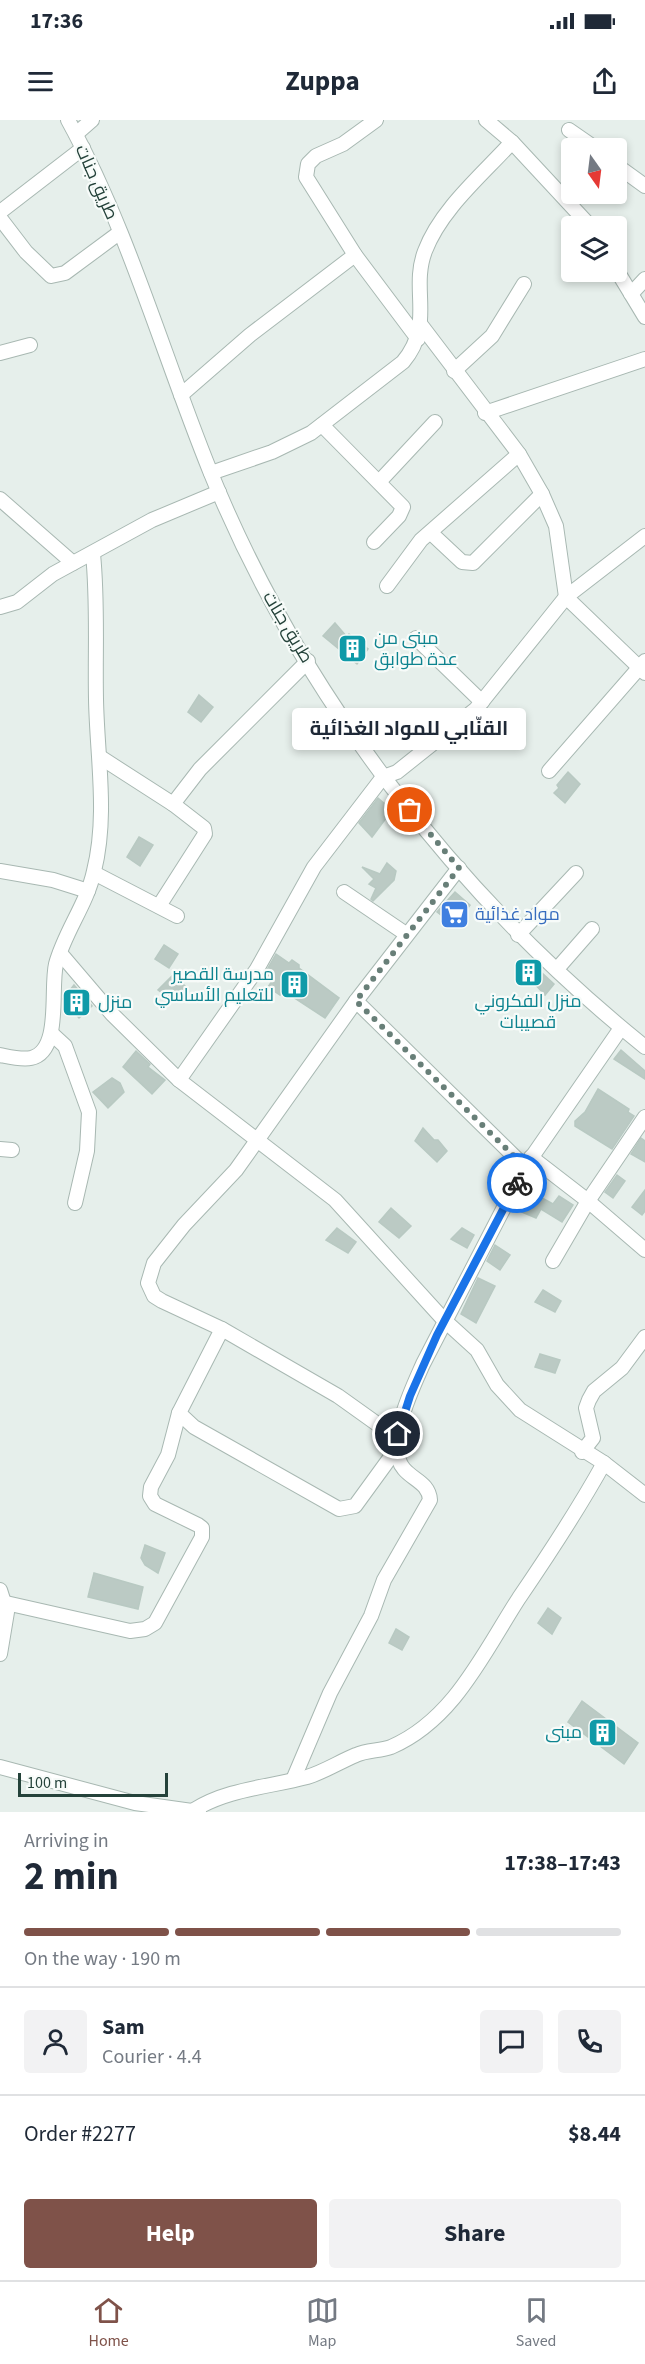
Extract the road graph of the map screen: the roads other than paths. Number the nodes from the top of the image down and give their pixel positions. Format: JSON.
{"nodes":[{"id":1,"x":68,"y":120,"type":"edge"},
{"id":2,"x":92,"y":120,"type":"edge"},
{"id":3,"x":376,"y":120,"type":"edge"},
{"id":4,"x":486,"y":120,"type":"edge"},
{"id":5,"x":569,"y":130,"type":"dead end"},
{"id":6,"x":76,"y":134,"type":"junction"},
{"id":7,"x":581,"y":138,"type":"edge"},
{"id":8,"x":512,"y":142,"type":"junction"},
{"id":9,"x":83,"y":148,"type":"junction"},
{"id":10,"x":627,"y":173,"type":"edge"},
{"id":11,"x":645,"y":186,"type":"edge"},
{"id":12,"x":0,"y":212,"type":"edge"},
{"id":13,"x":581,"y":216,"type":"edge"},
{"id":14,"x":0,"y":218,"type":"edge"},
{"id":15,"x":119,"y":233,"type":"junction"},
{"id":16,"x":355,"y":255,"type":"junction"},
{"id":17,"x":645,"y":279,"type":"edge"},
{"id":18,"x":624,"y":282,"type":"edge"},
{"id":19,"x":524,"y":284,"type":"dead end"},
{"id":20,"x":631,"y":294,"type":"junction"},
{"id":21,"x":645,"y":317,"type":"edge"},
{"id":22,"x":421,"y":325,"type":"junction"},
{"id":23,"x":418,"y":339,"type":"junction"},
{"id":24,"x":30,"y":345,"type":"dead end"},
{"id":25,"x":0,"y":353,"type":"edge"},
{"id":26,"x":645,"y":359,"type":"edge"},
{"id":27,"x":454,"y":371,"type":"junction"},
{"id":28,"x":181,"y":395,"type":"junction"},
{"id":29,"x":485,"y":413,"type":"junction"},
{"id":30,"x":435,"y":422,"type":"dead end"},
{"id":31,"x":322,"y":425,"type":"junction"},
{"id":32,"x":519,"y":454,"type":"junction"},
{"id":33,"x":211,"y":473,"type":"junction"},
{"id":34,"x":379,"y":482,"type":"junction"},
{"id":35,"x":219,"y":492,"type":"junction"},
{"id":36,"x":542,"y":494,"type":"junction"},
{"id":37,"x":0,"y":499,"type":"edge"},
{"id":38,"x":431,"y":532,"type":"junction"},
{"id":39,"x":645,"y":536,"type":"edge"},
{"id":40,"x":374,"y":542,"type":"dead end"},
{"id":41,"x":93,"y":554,"type":"junction"},
{"id":42,"x":73,"y":563,"type":"junction"},
{"id":43,"x":387,"y":586,"type":"dead end"},
{"id":44,"x":566,"y":597,"type":"junction"},
{"id":45,"x":0,"y":607,"type":"edge"},
{"id":46,"x":416,"y":638,"type":"dead end"},
{"id":47,"x":308,"y":661,"type":"junction"},
{"id":48,"x":643,"y":667,"type":"edge"},
{"id":49,"x":482,"y":702,"type":"junction"},
{"id":50,"x":100,"y":757,"type":"junction"},
{"id":51,"x":549,"y":771,"type":"dead end"},
{"id":52,"x":382,"y":777,"type":"junction"},
{"id":53,"x":173,"y":804,"type":"junction"},
{"id":54,"x":459,"y":868,"type":"junction"},
{"id":55,"x":0,"y":871,"type":"edge"},
{"id":56,"x":94,"y":873,"type":"junction"},
{"id":57,"x":576,"y":873,"type":"dead end"},
{"id":58,"x":88,"y":891,"type":"junction"},
{"id":59,"x":344,"y":892,"type":"dead end"},
{"id":60,"x":159,"y":906,"type":"junction"},
{"id":61,"x":177,"y":916,"type":"dead end"},
{"id":62,"x":592,"y":929,"type":"dead end"},
{"id":63,"x":406,"y":934,"type":"junction"},
{"id":64,"x":518,"y":935,"type":"junction"},
{"id":65,"x":60,"y":953,"type":"junction"},
{"id":66,"x":557,"y":969,"type":"junction"},
{"id":67,"x":356,"y":1001,"type":"junction"},
{"id":68,"x":621,"y":1028,"type":"junction"},
{"id":69,"x":52,"y":1034,"type":"junction"},
{"id":70,"x":645,"y":1047,"type":"edge"},
{"id":71,"x":0,"y":1055,"type":"edge"},
{"id":72,"x":179,"y":1080,"type":"junction"},
{"id":73,"x":645,"y":1117,"type":"edge"},
{"id":74,"x":258,"y":1141,"type":"junction"},
{"id":75,"x":528,"y":1162,"type":"junction"},
{"id":76,"x":588,"y":1201,"type":"junction"},
{"id":77,"x":75,"y":1203,"type":"dead end"},
{"id":78,"x":645,"y":1250,"type":"edge"},
{"id":79,"x":553,"y":1261,"type":"dead end"},
{"id":80,"x":444,"y":1320,"type":"junction"},
{"id":81,"x":222,"y":1329,"type":"junction"},
{"id":82,"x":645,"y":1337,"type":"edge"},
{"id":83,"x":179,"y":1413,"type":"junction"},
{"id":84,"x":398,"y":1434,"type":"junction"},
{"id":85,"x":395,"y":1451,"type":"junction"},
{"id":86,"x":582,"y":1452,"type":"junction"},
{"id":87,"x":604,"y":1463,"type":"junction"},
{"id":88,"x":645,"y":1495,"type":"edge"},
{"id":89,"x":0,"y":1590,"type":"edge"},
{"id":90,"x":6,"y":1603,"type":"junction"},
{"id":91,"x":3,"y":1628,"type":"edge"},
{"id":92,"x":0,"y":1654,"type":"edge"},
{"id":93,"x":0,"y":1767,"type":"edge"},
{"id":94,"x":293,"y":1780,"type":"junction"},
{"id":95,"x":197,"y":1811,"type":"edge"}],
"edges":[{"from":1,"to":6,"type":"street","name":"طريق جنات"},
{"from":2,"to":6,"type":"street"},
{"from":3,"to":16,"type":"street"},
{"from":4,"to":8,"type":"street"},
{"from":5,"to":7,"type":"street"},
{"from":6,"to":9,"type":"street","name":"طريق جنات"},
{"from":8,"to":13,"type":"street"},
{"from":8,"to":22,"type":"street"},
{"from":9,"to":12,"type":"street"},
{"from":9,"to":15,"type":"street","name":"طريق جنات"},
{"from":10,"to":11,"type":"street"},
{"from":14,"to":15,"type":"street"},
{"from":15,"to":28,"type":"street","name":"طريق جنات"},
{"from":16,"to":23,"type":"street"},
{"from":16,"to":28,"type":"street"},
{"from":17,"to":20,"type":"street"},
{"from":18,"to":20,"type":"street"},
{"from":19,"to":27,"type":"street"},
{"from":20,"to":21,"type":"street"},
{"from":22,"to":23,"type":"street"},
{"from":22,"to":27,"type":"street"},
{"from":23,"to":31,"type":"street"},
{"from":24,"to":25,"type":"street"},
{"from":26,"to":29,"type":"street"},
{"from":27,"to":29,"type":"street"},
{"from":28,"to":33,"type":"street","name":"طريق جنات"},
{"from":29,"to":32,"type":"street"},
{"from":30,"to":34,"type":"street"},
{"from":31,"to":33,"type":"street"},
{"from":31,"to":34,"type":"street"},
{"from":32,"to":36,"type":"street"},
{"from":32,"to":38,"type":"street"},
{"from":33,"to":35,"type":"street","name":"طريق جنات"},
{"from":34,"to":40,"type":"street"},
{"from":35,"to":41,"type":"street"},
{"from":35,"to":47,"type":"street","name":"طريق جنات"},
{"from":36,"to":38,"type":"street"},
{"from":36,"to":44,"type":"street"},
{"from":37,"to":42,"type":"street"},
{"from":38,"to":43,"type":"street"},
{"from":39,"to":44,"type":"street"},
{"from":41,"to":42,"type":"street"},
{"from":41,"to":50,"type":"street"},
{"from":42,"to":45,"type":"street"},
{"from":44,"to":48,"type":"street"},
{"from":44,"to":49,"type":"street"},
{"from":46,"to":49,"type":"street"},
{"from":47,"to":52,"type":"street","name":"طريق جنات"},
{"from":47,"to":53,"type":"street"},
{"from":48,"to":51,"type":"street"},
{"from":49,"to":52,"type":"street"},
{"from":50,"to":53,"type":"street"},
{"from":50,"to":56,"type":"street"},
{"from":52,"to":54,"type":"street","name":"طريق جنات"},
{"from":52,"to":72,"type":"street"},
{"from":53,"to":60,"type":"street"},
{"from":54,"to":63,"type":"street"},
{"from":54,"to":64,"type":"street","name":"طريق جنات"},
{"from":55,"to":58,"type":"street"},
{"from":56,"to":58,"type":"street"},
{"from":56,"to":60,"type":"street"},
{"from":57,"to":64,"type":"street"},
{"from":58,"to":65,"type":"street"},
{"from":59,"to":63,"type":"street"},
{"from":60,"to":61,"type":"street"},
{"from":62,"to":66,"type":"street"},
{"from":63,"to":67,"type":"street"},
{"from":64,"to":66,"type":"street","name":"طريق جنات"},
{"from":65,"to":69,"type":"street"},
{"from":65,"to":72,"type":"street"},
{"from":66,"to":68,"type":"street","name":"طريق جنات"},
{"from":67,"to":74,"type":"street"},
{"from":67,"to":75,"type":"street"},
{"from":68,"to":70,"type":"street","name":"طريق جنات"},
{"from":68,"to":75,"type":"street"},
{"from":69,"to":71,"type":"street"},
{"from":69,"to":77,"type":"street"},
{"from":72,"to":74,"type":"street"},
{"from":73,"to":76,"type":"street"},
{"from":74,"to":80,"type":"street"},
{"from":74,"to":81,"type":"street"},
{"from":75,"to":76,"type":"street"},
{"from":75,"to":80,"type":"street"},
{"from":76,"to":78,"type":"street"},
{"from":76,"to":79,"type":"street"},
{"from":80,"to":84,"type":"street"},
{"from":80,"to":86,"type":"street"},
{"from":81,"to":83,"type":"street"},
{"from":81,"to":84,"type":"street"},
{"from":82,"to":86,"type":"street"},
{"from":83,"to":85,"type":"street"},
{"from":83,"to":90,"type":"street"},
{"from":84,"to":85,"type":"street"},
{"from":85,"to":94,"type":"street"},
{"from":86,"to":87,"type":"street"},
{"from":87,"to":88,"type":"street"},
{"from":87,"to":94,"type":"street"},
{"from":89,"to":90,"type":"street"},
{"from":90,"to":91,"type":"street"},
{"from":91,"to":92,"type":"street"},
{"from":93,"to":95,"type":"street"},
{"from":94,"to":95,"type":"street"}]}
